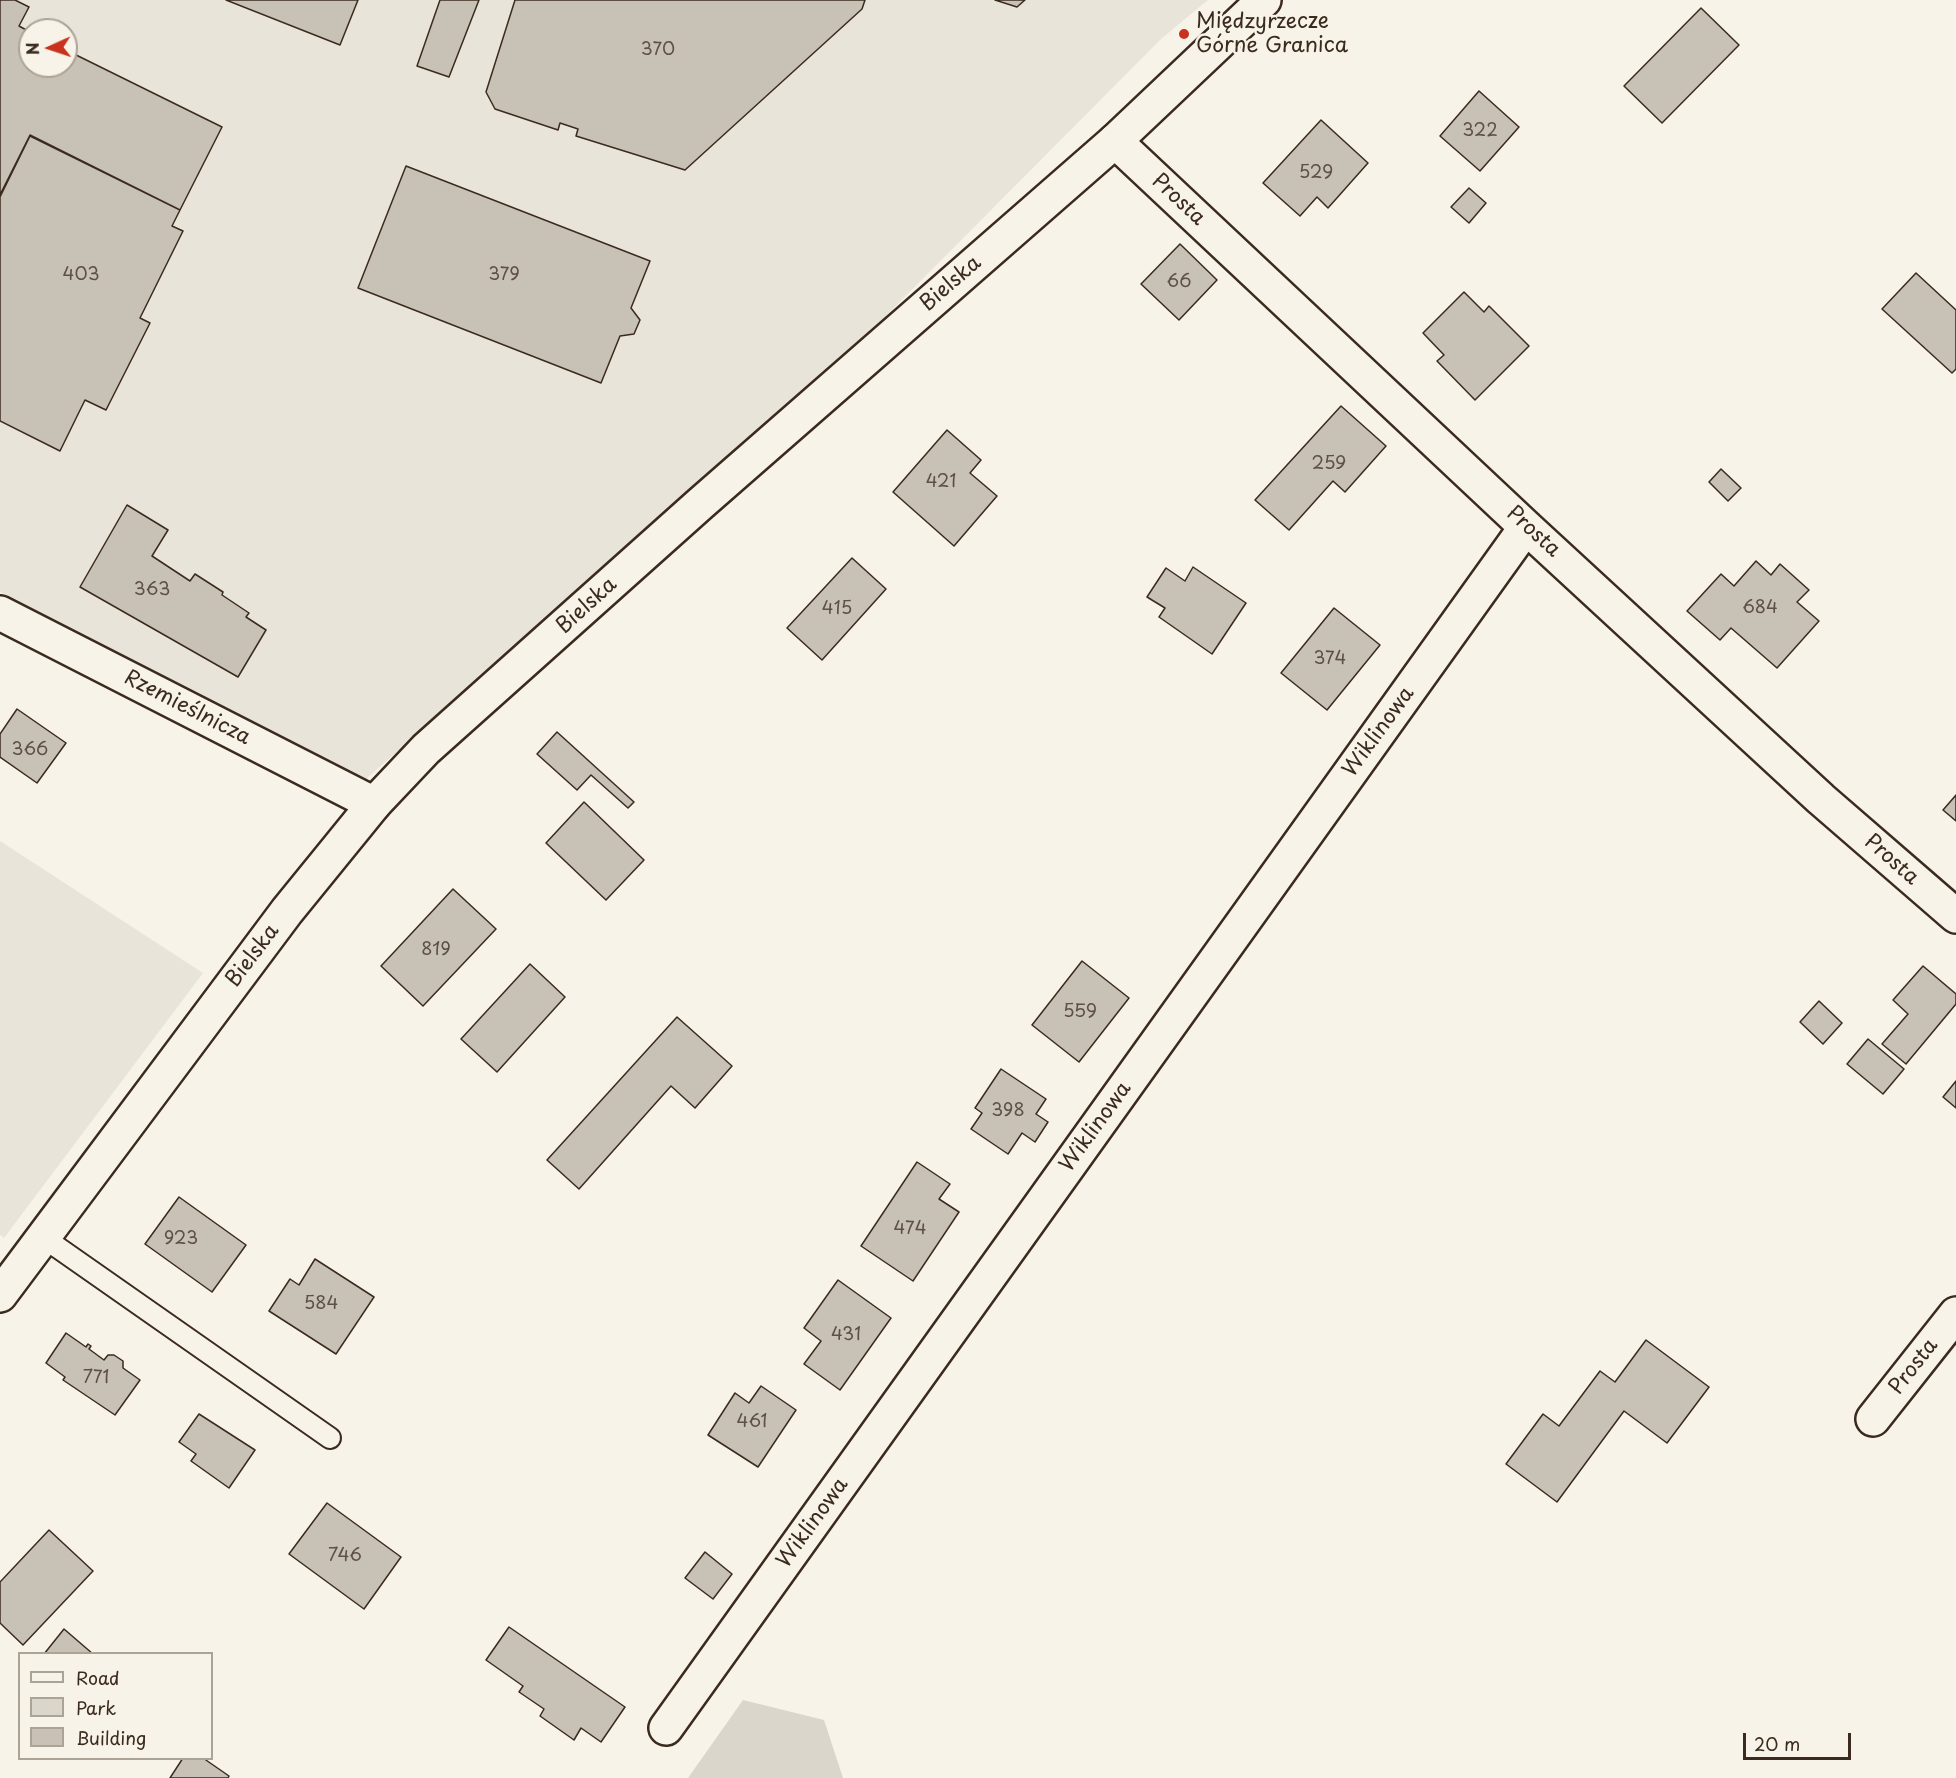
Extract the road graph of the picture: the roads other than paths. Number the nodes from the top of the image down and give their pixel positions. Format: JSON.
{"nodes":[{"id":1,"x":1264,"y":0,"type":"edge"},
{"id":2,"x":1115,"y":141,"type":"junction"},
{"id":3,"x":1526,"y":526,"type":"junction"},
{"id":4,"x":0,"y":613,"type":"edge"},
{"id":5,"x":374,"y":804,"type":"junction"},
{"id":6,"x":1956,"y":916,"type":"edge"},
{"id":7,"x":43,"y":1239,"type":"junction"},
{"id":8,"x":0,"y":1295,"type":"edge"},
{"id":9,"x":1956,"y":1314,"type":"edge"},
{"id":10,"x":1873,"y":1419,"type":"dead end"},
{"id":11,"x":330,"y":1438,"type":"dead end"},
{"id":12,"x":666,"y":1728,"type":"dead end"}],
"edges":[{"from":1,"to":2,"type":"street","name":"Bielska"},
{"from":2,"to":3,"type":"street","name":"Prosta"},
{"from":2,"to":5,"type":"street","name":"Bielska"},
{"from":3,"to":6,"type":"street","name":"Prosta"},
{"from":3,"to":12,"type":"street","name":"Wiklinowa"},
{"from":4,"to":5,"type":"street","name":"Rzemieślnicza"},
{"from":5,"to":7,"type":"street","name":"Bielska"},
{"from":7,"to":8,"type":"street","name":"Bielska"},
{"from":7,"to":11,"type":"lane"},
{"from":9,"to":10,"type":"street","name":"Prosta"}]}
